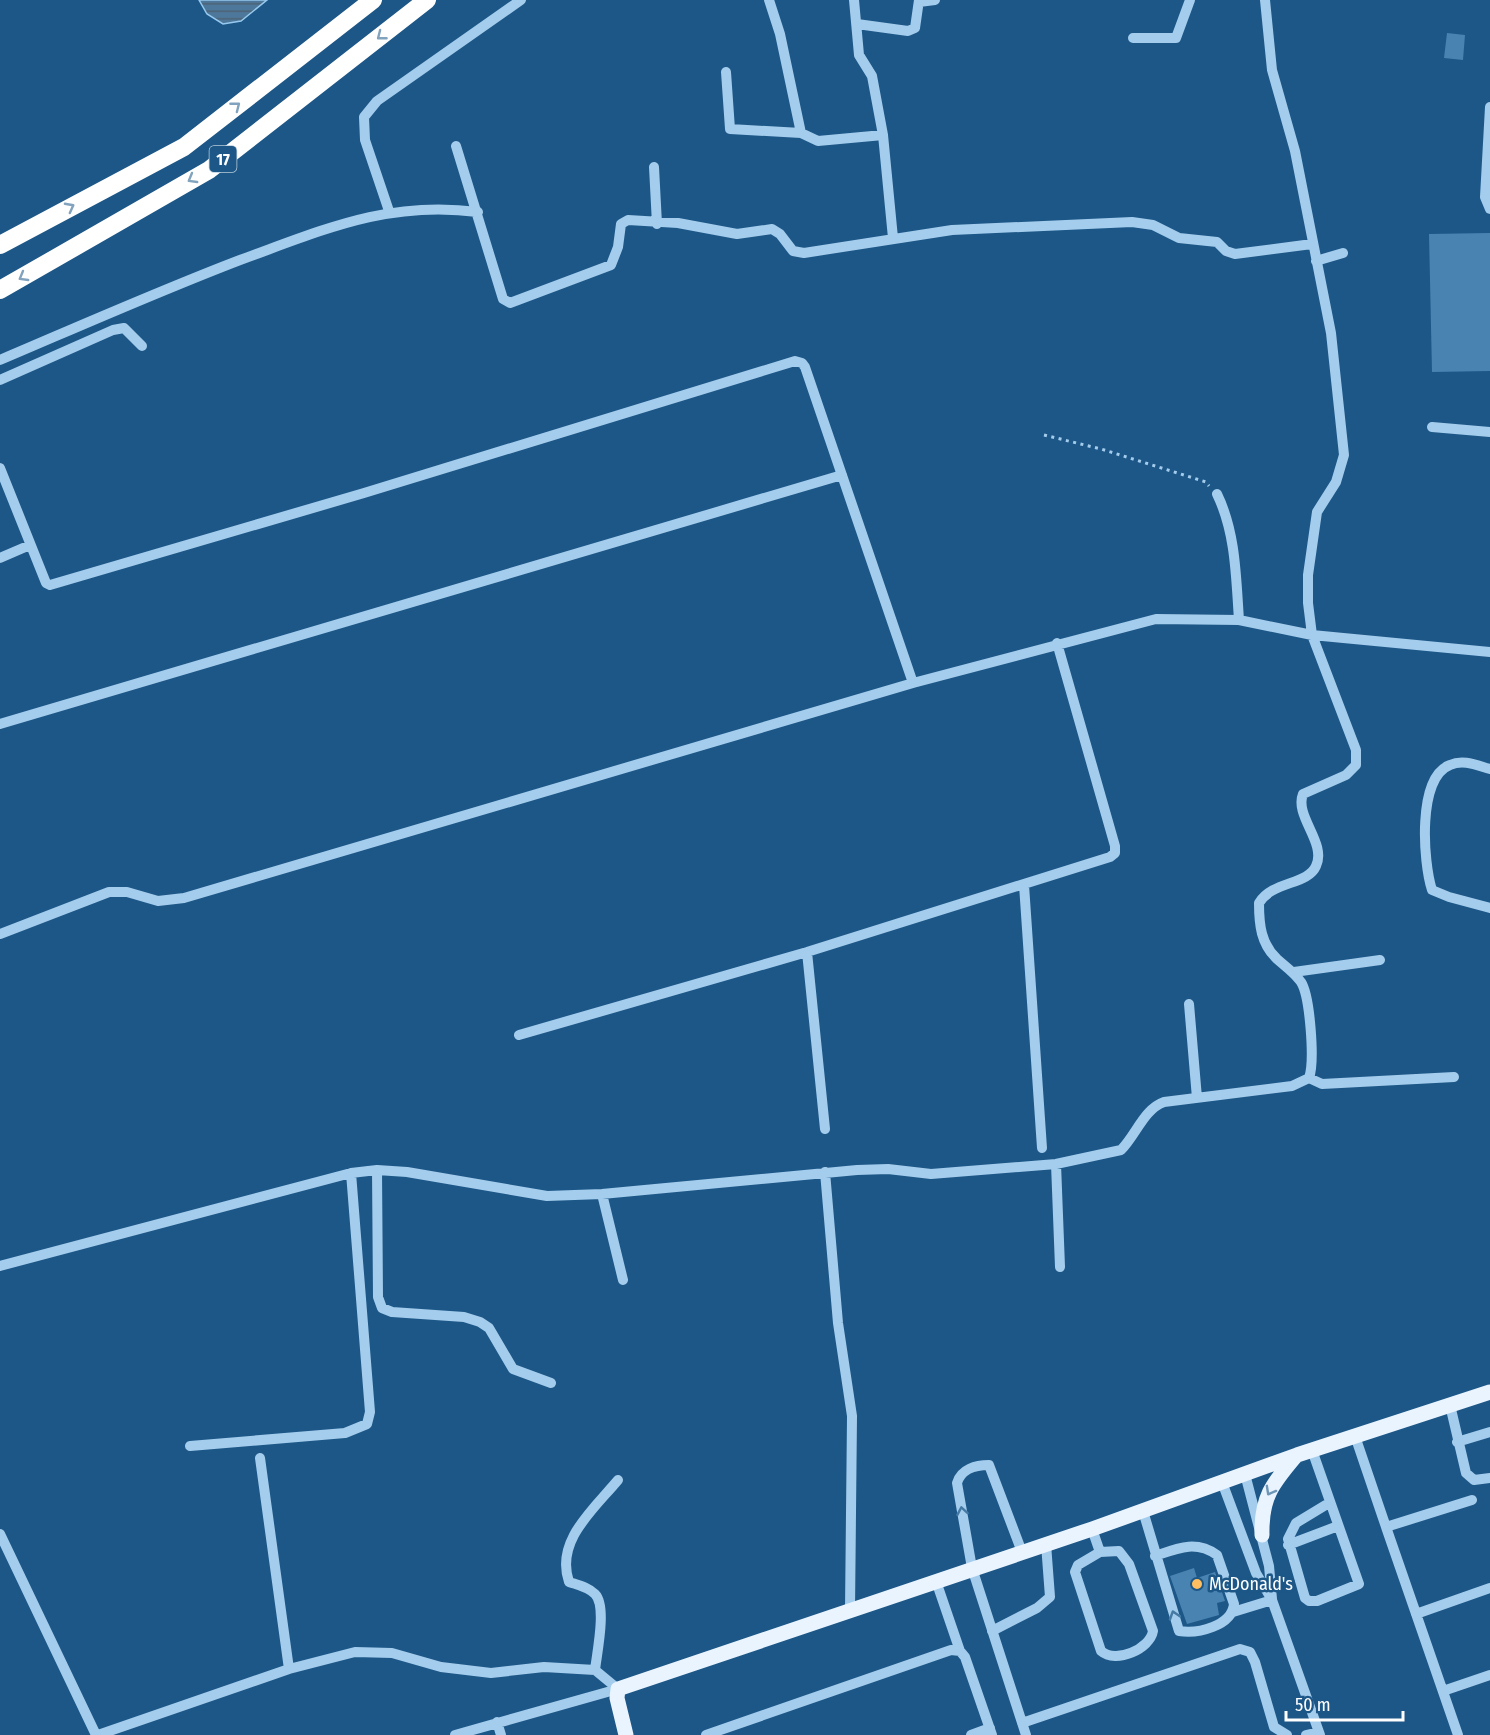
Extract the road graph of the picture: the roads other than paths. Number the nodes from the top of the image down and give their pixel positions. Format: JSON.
{"nodes":[{"id":1,"x":373,"y":0,"type":"edge"},
{"id":2,"x":427,"y":0,"type":"edge"},
{"id":3,"x":521,"y":0,"type":"edge"},
{"id":4,"x":769,"y":0,"type":"edge"},
{"id":5,"x":854,"y":0,"type":"edge"},
{"id":6,"x":935,"y":0,"type":"edge"},
{"id":7,"x":1190,"y":0,"type":"edge"},
{"id":8,"x":1265,"y":0,"type":"edge"},
{"id":9,"x":919,"y":1,"type":"edge"},
{"id":10,"x":857,"y":24,"type":"junction"},
{"id":11,"x":1133,"y":38,"type":"dead end"},
{"id":12,"x":726,"y":72,"type":"dead end"},
{"id":13,"x":1490,"y":107,"type":"edge"},
{"id":14,"x":801,"y":133,"type":"junction"},
{"id":15,"x":883,"y":135,"type":"junction"},
{"id":16,"x":456,"y":146,"type":"dead end"},
{"id":17,"x":654,"y":167,"type":"dead end"},
{"id":18,"x":1490,"y":209,"type":"edge"},
{"id":19,"x":389,"y":211,"type":"junction"},
{"id":20,"x":478,"y":212,"type":"junction"},
{"id":21,"x":657,"y":224,"type":"junction"},
{"id":22,"x":894,"y":238,"type":"junction"},
{"id":23,"x":1312,"y":244,"type":"junction"},
{"id":24,"x":0,"y":245,"type":"edge"},
{"id":25,"x":1343,"y":253,"type":"dead end"},
{"id":26,"x":1316,"y":261,"type":"junction"},
{"id":27,"x":0,"y":290,"type":"edge"},
{"id":28,"x":142,"y":346,"type":"dead end"},
{"id":29,"x":0,"y":360,"type":"edge"},
{"id":30,"x":0,"y":380,"type":"edge"},
{"id":31,"x":1432,"y":427,"type":"dead end"},
{"id":32,"x":1490,"y":432,"type":"edge"},
{"id":33,"x":0,"y":468,"type":"edge"},
{"id":34,"x":842,"y":475,"type":"junction"},
{"id":35,"x":1216,"y":494,"type":"road end"},
{"id":36,"x":30,"y":545,"type":"junction"},
{"id":37,"x":0,"y":558,"type":"edge"},
{"id":38,"x":1239,"y":620,"type":"junction"},
{"id":39,"x":1312,"y":635,"type":"junction"},
{"id":40,"x":1057,"y":643,"type":"junction"},
{"id":41,"x":1490,"y":652,"type":"edge"},
{"id":42,"x":913,"y":683,"type":"junction"},
{"id":43,"x":0,"y":724,"type":"edge"},
{"id":44,"x":1490,"y":769,"type":"edge"},
{"id":45,"x":1024,"y":885,"type":"junction"},
{"id":46,"x":1490,"y":908,"type":"edge"},
{"id":47,"x":0,"y":934,"type":"edge"},
{"id":48,"x":807,"y":952,"type":"junction"},
{"id":49,"x":1380,"y":960,"type":"dead end"},
{"id":50,"x":1294,"y":972,"type":"junction"},
{"id":51,"x":1189,"y":1004,"type":"dead end"},
{"id":52,"x":519,"y":1035,"type":"dead end"},
{"id":53,"x":1454,"y":1077,"type":"dead end"},
{"id":54,"x":1309,"y":1078,"type":"junction"},
{"id":55,"x":1197,"y":1098,"type":"junction"},
{"id":56,"x":825,"y":1129,"type":"dead end"},
{"id":57,"x":1042,"y":1148,"type":"dead end"},
{"id":58,"x":1056,"y":1164,"type":"junction"},
{"id":59,"x":377,"y":1170,"type":"junction"},
{"id":60,"x":825,"y":1172,"type":"junction"},
{"id":61,"x":351,"y":1173,"type":"junction"},
{"id":62,"x":602,"y":1194,"type":"junction"},
{"id":63,"x":0,"y":1266,"type":"edge"},
{"id":64,"x":1060,"y":1267,"type":"dead end"},
{"id":65,"x":623,"y":1280,"type":"dead end"},
{"id":66,"x":551,"y":1383,"type":"dead end"},
{"id":67,"x":1490,"y":1392,"type":"edge"},
{"id":68,"x":1450,"y":1406,"type":"junction"},
{"id":69,"x":1490,"y":1432,"type":"edge"},
{"id":70,"x":1355,"y":1436,"type":"junction"},
{"id":71,"x":1457,"y":1442,"type":"junction"},
{"id":72,"x":190,"y":1446,"type":"dead end"},
{"id":73,"x":1304,"y":1452,"type":"junction"},
{"id":74,"x":260,"y":1458,"type":"dead end"},
{"id":75,"x":1245,"y":1474,"type":"junction"},
{"id":76,"x":1490,"y":1478,"type":"edge"},
{"id":77,"x":618,"y":1480,"type":"dead end"},
{"id":78,"x":1222,"y":1482,"type":"junction"},
{"id":79,"x":1472,"y":1500,"type":"dead end"},
{"id":80,"x":1329,"y":1503,"type":"junction"},
{"id":81,"x":1143,"y":1510,"type":"junction"},
{"id":82,"x":1338,"y":1527,"type":"junction"},
{"id":83,"x":1386,"y":1527,"type":"junction"},
{"id":84,"x":1092,"y":1528,"type":"junction"},
{"id":85,"x":0,"y":1534,"type":"edge"},
{"id":86,"x":1262,"y":1535,"type":"junction"},
{"id":87,"x":1046,"y":1544,"type":"junction"},
{"id":88,"x":1288,"y":1545,"type":"junction"},
{"id":89,"x":1022,"y":1552,"type":"junction"},
{"id":90,"x":1100,"y":1552,"type":"junction"},
{"id":91,"x":1155,"y":1556,"type":"junction"},
{"id":92,"x":972,"y":1568,"type":"junction"},
{"id":93,"x":936,"y":1581,"type":"junction"},
{"id":94,"x":1490,"y":1588,"type":"edge"},
{"id":95,"x":1272,"y":1600,"type":"junction"},
{"id":96,"x":850,"y":1610,"type":"junction"},
{"id":97,"x":1233,"y":1612,"type":"junction"},
{"id":98,"x":1416,"y":1614,"type":"junction"},
{"id":99,"x":992,"y":1631,"type":"junction"},
{"id":100,"x":960,"y":1651,"type":"junction"},
{"id":101,"x":289,"y":1669,"type":"junction"},
{"id":102,"x":596,"y":1670,"type":"junction"},
{"id":103,"x":1490,"y":1675,"type":"edge"},
{"id":104,"x":618,"y":1689,"type":"junction"},
{"id":105,"x":1443,"y":1692,"type":"junction"},
{"id":106,"x":497,"y":1722,"type":"junction"},
{"id":107,"x":1022,"y":1723,"type":"junction"},
{"id":108,"x":991,"y":1732,"type":"edge"},
{"id":109,"x":1320,"y":1733,"type":"edge"},
{"id":110,"x":97,"y":1735,"type":"edge"},
{"id":111,"x":455,"y":1735,"type":"edge"},
{"id":112,"x":501,"y":1735,"type":"edge"},
{"id":113,"x":626,"y":1735,"type":"edge"},
{"id":114,"x":706,"y":1735,"type":"edge"},
{"id":115,"x":972,"y":1735,"type":"edge"},
{"id":116,"x":1026,"y":1735,"type":"edge"},
{"id":117,"x":1287,"y":1735,"type":"edge"},
{"id":118,"x":1306,"y":1735,"type":"edge"},
{"id":119,"x":1458,"y":1735,"type":"edge"}],
"edges":[{"from":24,"to":1,"type":"highway","number":"17","one_way":true},
{"from":2,"to":27,"type":"highway","number":"17","one_way":true},
{"from":3,"to":19,"type":"street"},
{"from":4,"to":14,"type":"street"},
{"from":5,"to":10,"type":"street"},
{"from":6,"to":9,"type":"street"},
{"from":7,"to":11,"type":"street"},
{"from":8,"to":23,"type":"street"},
{"from":9,"to":10,"type":"street"},
{"from":10,"to":15,"type":"street"},
{"from":12,"to":14,"type":"street"},
{"from":13,"to":18,"type":"street"},
{"from":14,"to":15,"type":"street"},
{"from":15,"to":22,"type":"street"},
{"from":16,"to":20,"type":"street"},
{"from":17,"to":21,"type":"street"},
{"from":19,"to":20,"type":"street"},
{"from":19,"to":29,"type":"street"},
{"from":20,"to":21,"type":"street"},
{"from":21,"to":22,"type":"street"},
{"from":22,"to":23,"type":"street"},
{"from":23,"to":26,"type":"street"},
{"from":25,"to":26,"type":"street"},
{"from":26,"to":39,"type":"street"},
{"from":28,"to":30,"type":"street"},
{"from":31,"to":32,"type":"street"},
{"from":33,"to":36,"type":"street"},
{"from":34,"to":36,"type":"street"},
{"from":34,"to":42,"type":"street"},
{"from":34,"to":43,"type":"street"},
{"from":35,"to":38,"type":"street"},
{"from":36,"to":37,"type":"street"},
{"from":38,"to":39,"type":"street"},
{"from":38,"to":40,"type":"street"},
{"from":39,"to":41,"type":"street"},
{"from":39,"to":50,"type":"street"},
{"from":40,"to":42,"type":"street"},
{"from":40,"to":45,"type":"street"},
{"from":42,"to":47,"type":"street"},
{"from":44,"to":46,"type":"street"},
{"from":45,"to":48,"type":"street"},
{"from":45,"to":57,"type":"street"},
{"from":48,"to":52,"type":"street"},
{"from":48,"to":56,"type":"street"},
{"from":49,"to":50,"type":"street"},
{"from":50,"to":54,"type":"street"},
{"from":51,"to":55,"type":"street"},
{"from":53,"to":54,"type":"street"},
{"from":54,"to":55,"type":"street"},
{"from":55,"to":58,"type":"street"},
{"from":58,"to":60,"type":"street"},
{"from":58,"to":64,"type":"street"},
{"from":59,"to":61,"type":"street"},
{"from":59,"to":62,"type":"street"},
{"from":59,"to":66,"type":"street"},
{"from":60,"to":62,"type":"street"},
{"from":60,"to":96,"type":"street"},
{"from":61,"to":63,"type":"street"},
{"from":61,"to":72,"type":"street"},
{"from":62,"to":65,"type":"street"},
{"from":67,"to":68,"type":"main road"},
{"from":68,"to":70,"type":"main road"},
{"from":68,"to":71,"type":"street"},
{"from":69,"to":71,"type":"street"},
{"from":70,"to":73,"type":"main road"},
{"from":70,"to":83,"type":"street"},
{"from":71,"to":76,"type":"street"},
{"from":73,"to":75,"type":"main road"},
{"from":73,"to":80,"type":"street"},
{"from":73,"to":86,"type":"main road","one_way":true},
{"from":74,"to":101,"type":"street"},
{"from":75,"to":78,"type":"main road"},
{"from":75,"to":86,"type":"street"},
{"from":77,"to":102,"type":"street"},
{"from":78,"to":81,"type":"main road"},
{"from":78,"to":95,"type":"street"},
{"from":79,"to":83,"type":"street"},
{"from":80,"to":82,"type":"street"},
{"from":80,"to":88,"type":"street"},
{"from":81,"to":84,"type":"main road"},
{"from":81,"to":91,"type":"street"},
{"from":82,"to":88,"type":"street"},
{"from":82,"to":88,"type":"street"},
{"from":83,"to":98,"type":"street"},
{"from":84,"to":87,"type":"main road"},
{"from":84,"to":90,"type":"street"},
{"from":85,"to":110,"type":"street"},
{"from":86,"to":95,"type":"street"},
{"from":87,"to":89,"type":"main road"},
{"from":87,"to":99,"type":"street"},
{"from":89,"to":92,"type":"main road"},
{"from":92,"to":89,"type":"street","one_way":true},
{"from":90,"to":90,"type":"street"},
{"from":91,"to":97,"type":"street"},
{"from":97,"to":91,"type":"street","one_way":true},
{"from":92,"to":93,"type":"main road"},
{"from":92,"to":99,"type":"street"},
{"from":93,"to":96,"type":"main road"},
{"from":93,"to":100,"type":"street"},
{"from":94,"to":98,"type":"street"},
{"from":95,"to":97,"type":"street"},
{"from":95,"to":109,"type":"street"},
{"from":96,"to":104,"type":"main road"},
{"from":98,"to":105,"type":"street"},
{"from":99,"to":107,"type":"street"},
{"from":100,"to":108,"type":"street"},
{"from":100,"to":114,"type":"street"},
{"from":101,"to":102,"type":"street"},
{"from":101,"to":110,"type":"street"},
{"from":102,"to":104,"type":"street"},
{"from":103,"to":105,"type":"street"},
{"from":104,"to":106,"type":"street"},
{"from":104,"to":113,"type":"main road"},
{"from":105,"to":119,"type":"street"},
{"from":106,"to":111,"type":"street"},
{"from":106,"to":112,"type":"street"},
{"from":107,"to":116,"type":"street"},
{"from":107,"to":117,"type":"street"},
{"from":108,"to":115,"type":"street"},
{"from":109,"to":118,"type":"street"}]}
